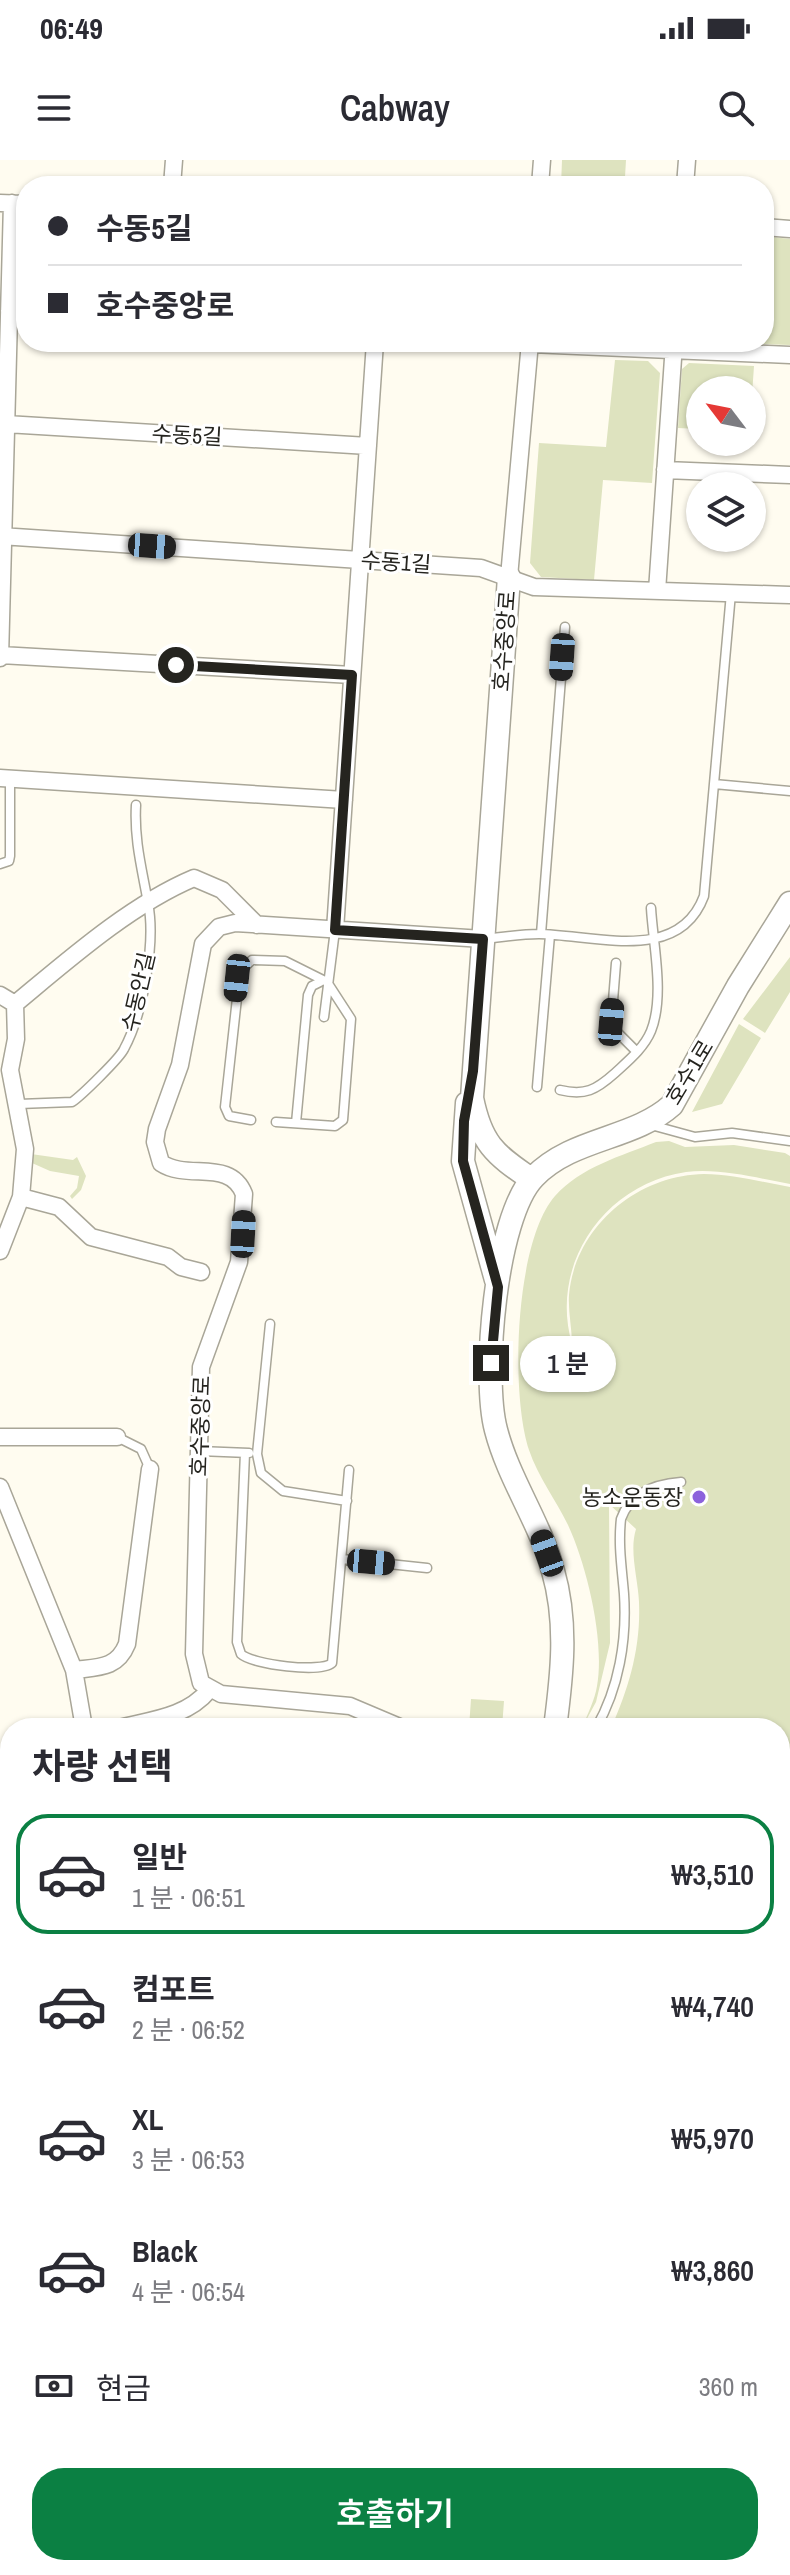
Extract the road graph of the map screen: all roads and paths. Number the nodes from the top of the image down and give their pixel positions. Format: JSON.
{"nodes":[{"id":1,"x":13,"y":203,"type":"edge"},
{"id":2,"x":16,"y":268,"type":"edge"},
{"id":3,"x":16,"y":330,"type":"edge"},
{"id":4,"x":374,"y":352,"type":"edge"},
{"id":5,"x":529,"y":352,"type":"edge"},
{"id":6,"x":674,"y":352,"type":"edge"},
{"id":7,"x":746,"y":352,"type":"edge"},
{"id":8,"x":790,"y":355,"type":"edge"},
{"id":9,"x":6,"y":424,"type":"junction"},
{"id":10,"x":368,"y":446,"type":"junction"},
{"id":11,"x":665,"y":470,"type":"junction"},
{"id":12,"x":790,"y":475,"type":"edge"},
{"id":13,"x":2,"y":536,"type":"edge"},
{"id":14,"x":360,"y":560,"type":"junction"},
{"id":15,"x":509,"y":577,"type":"junction"},
{"id":16,"x":657,"y":591,"type":"junction"},
{"id":17,"x":731,"y":593,"type":"junction"},
{"id":18,"x":790,"y":595,"type":"edge"},
{"id":19,"x":565,"y":627,"type":"dead end"},
{"id":20,"x":0,"y":657,"type":"edge"},
{"id":21,"x":352,"y":675,"type":"junction"},
{"id":22,"x":5,"y":778,"type":"edge"},
{"id":23,"x":714,"y":784,"type":"junction"},
{"id":24,"x":790,"y":791,"type":"edge"},
{"id":25,"x":344,"y":800,"type":"junction"},
{"id":26,"x":136,"y":805,"type":"dead end"},
{"id":27,"x":0,"y":864,"type":"edge"},
{"id":28,"x":790,"y":903,"type":"edge"},
{"id":29,"x":149,"y":904,"type":"junction"},
{"id":30,"x":651,"y":908,"type":"dead end"},
{"id":31,"x":257,"y":925,"type":"junction"},
{"id":32,"x":335,"y":930,"type":"junction"},
{"id":33,"x":545,"y":935,"type":"junction"},
{"id":34,"x":657,"y":938,"type":"junction"},
{"id":35,"x":483,"y":939,"type":"junction"},
{"id":36,"x":616,"y":963,"type":"dead end"},
{"id":37,"x":324,"y":982,"type":"junction"},
{"id":38,"x":7,"y":1000,"type":"edge"},
{"id":39,"x":324,"y":1017,"type":"dead end"},
{"id":40,"x":637,"y":1052,"type":"junction"},
{"id":41,"x":473,"y":1071,"type":"junction"},
{"id":42,"x":537,"y":1087,"type":"dead end"},
{"id":43,"x":560,"y":1090,"type":"dead end"},
{"id":44,"x":19,"y":1104,"type":"junction"},
{"id":45,"x":251,"y":1120,"type":"dead end"},
{"id":46,"x":276,"y":1122,"type":"dead end"},
{"id":47,"x":296,"y":1123,"type":"junction"},
{"id":48,"x":642,"y":1123,"type":"junction"},
{"id":49,"x":790,"y":1141,"type":"edge"},
{"id":50,"x":531,"y":1179,"type":"junction"},
{"id":51,"x":21,"y":1197,"type":"junction"},
{"id":52,"x":0,"y":1251,"type":"edge"},
{"id":53,"x":201,"y":1272,"type":"dead end"},
{"id":54,"x":498,"y":1287,"type":"junction"},
{"id":55,"x":270,"y":1324,"type":"dead end"},
{"id":56,"x":0,"y":1437,"type":"edge"},
{"id":57,"x":117,"y":1437,"type":"joint"},
{"id":58,"x":199,"y":1451,"type":"junction"},
{"id":59,"x":245,"y":1453,"type":"junction"},
{"id":60,"x":257,"y":1454,"type":"junction"},
{"id":61,"x":150,"y":1469,"type":"joint"},
{"id":62,"x":349,"y":1470,"type":"dead end"},
{"id":63,"x":681,"y":1482,"type":"dead end"},
{"id":64,"x":0,"y":1487,"type":"edge"},
{"id":65,"x":347,"y":1501,"type":"junction"},
{"id":66,"x":342,"y":1559,"type":"junction"},
{"id":67,"x":427,"y":1568,"type":"dead end"},
{"id":68,"x":74,"y":1670,"type":"junction"},
{"id":69,"x":209,"y":1690,"type":"junction"},
{"id":70,"x":82,"y":1718,"type":"edge"},
{"id":71,"x":160,"y":1718,"type":"edge"},
{"id":72,"x":378,"y":1718,"type":"edge"},
{"id":73,"x":556,"y":1718,"type":"edge"},
{"id":74,"x":601,"y":1718,"type":"edge"}],
"edges":[{"from":1,"to":2,"type":"street"},
{"from":3,"to":9,"type":"street"},
{"from":4,"to":10,"type":"street"},
{"from":5,"to":15,"type":"street","name":"호수중앙로"},
{"from":6,"to":11,"type":"street"},
{"from":7,"to":8,"type":"street"},
{"from":9,"to":10,"type":"street","name":"수동5길"},
{"from":9,"to":13,"type":"street"},
{"from":10,"to":14,"type":"street"},
{"from":11,"to":12,"type":"street"},
{"from":11,"to":16,"type":"street"},
{"from":13,"to":14,"type":"street","name":"수동1길"},
{"from":13,"to":20,"type":"street"},
{"from":14,"to":15,"type":"street","name":"수동1길"},
{"from":14,"to":21,"type":"street"},
{"from":15,"to":16,"type":"street","name":"수동1길"},
{"from":15,"to":35,"type":"street","name":"호수중앙로"},
{"from":16,"to":17,"type":"street","name":"수동1길"},
{"from":17,"to":18,"type":"street","name":"수동1길"},
{"from":17,"to":23,"type":"lane"},
{"from":19,"to":33,"type":"lane"},
{"from":20,"to":21,"type":"street"},
{"from":21,"to":25,"type":"street"},
{"from":22,"to":25,"type":"street"},
{"from":22,"to":27,"type":"lane"},
{"from":23,"to":24,"type":"lane"},
{"from":23,"to":34,"type":"lane"},
{"from":25,"to":32,"type":"street"},
{"from":26,"to":29,"type":"lane","name":"수동안길"},
{"from":28,"to":48,"type":"street","name":"호수1로"},
{"from":29,"to":31,"type":"street"},
{"from":29,"to":38,"type":"street"},
{"from":29,"to":44,"type":"lane","name":"수동안길"},
{"from":30,"to":34,"type":"lane"},
{"from":31,"to":32,"type":"street","name":"호수중앙로"},
{"from":31,"to":58,"type":"street","name":"호수중앙로"},
{"from":32,"to":35,"type":"street","name":"호수중앙로"},
{"from":32,"to":37,"type":"lane"},
{"from":33,"to":34,"type":"lane"},
{"from":33,"to":35,"type":"lane"},
{"from":33,"to":42,"type":"lane"},
{"from":34,"to":40,"type":"lane"},
{"from":35,"to":41,"type":"street","name":"호수중앙로"},
{"from":36,"to":40,"type":"lane"},
{"from":37,"to":39,"type":"lane"},
{"from":37,"to":45,"type":"lane"},
{"from":37,"to":47,"type":"lane"},
{"from":37,"to":47,"type":"lane"},
{"from":38,"to":44,"type":"street"},
{"from":40,"to":43,"type":"lane"},
{"from":41,"to":50,"type":"street","name":"호수중앙로"},
{"from":41,"to":54,"type":"street"},
{"from":44,"to":51,"type":"street"},
{"from":46,"to":47,"type":"lane"},
{"from":48,"to":49,"type":"lane"},
{"from":48,"to":50,"type":"street","name":"호수1로"},
{"from":50,"to":54,"type":"street"},
{"from":51,"to":52,"type":"street"},
{"from":51,"to":53,"type":"street"},
{"from":54,"to":73,"type":"street"},
{"from":55,"to":60,"type":"lane"},
{"from":56,"to":57,"type":"street"},
{"from":57,"to":61,"type":"lane"},
{"from":58,"to":59,"type":"lane"},
{"from":58,"to":69,"type":"street","name":"호수중앙로"},
{"from":59,"to":60,"type":"lane"},
{"from":59,"to":66,"type":"lane"},
{"from":60,"to":65,"type":"lane"},
{"from":61,"to":68,"type":"street"},
{"from":62,"to":65,"type":"lane"},
{"from":63,"to":74,"type":"lane"},
{"from":64,"to":68,"type":"street"},
{"from":65,"to":66,"type":"lane"},
{"from":66,"to":67,"type":"lane"},
{"from":68,"to":70,"type":"street"},
{"from":69,"to":71,"type":"street"},
{"from":69,"to":72,"type":"street"}]}
